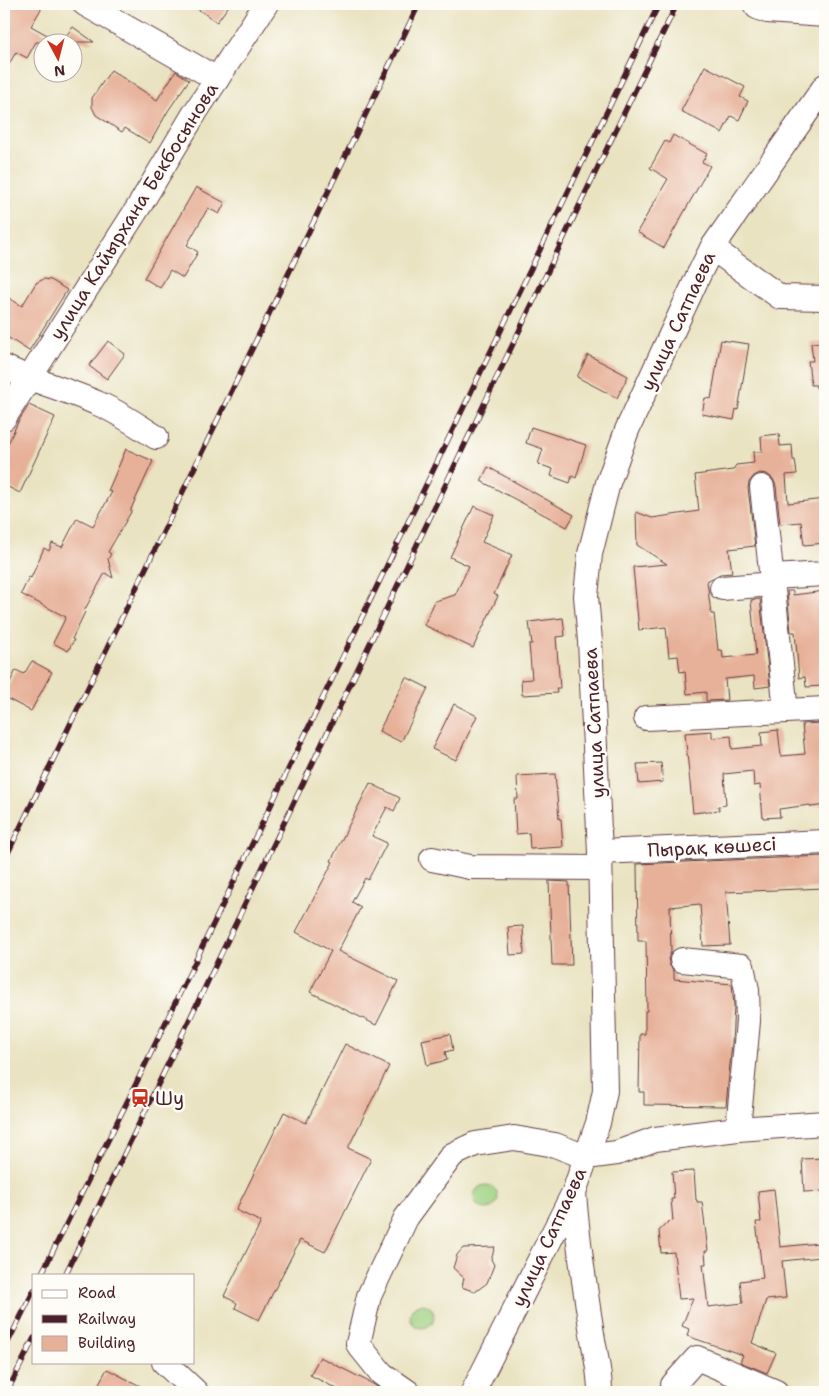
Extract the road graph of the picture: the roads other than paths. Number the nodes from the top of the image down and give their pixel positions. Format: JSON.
{"nodes":[{"id":1,"x":86,"y":4,"type":"edge"},
{"id":2,"x":266,"y":4,"type":"edge"},
{"id":3,"x":755,"y":4,"type":"edge"},
{"id":4,"x":794,"y":8,"type":"edge"},
{"id":5,"x":825,"y":15,"type":"edge"},
{"id":6,"x":217,"y":79,"type":"junction"},
{"id":7,"x":825,"y":86,"type":"edge"},
{"id":8,"x":712,"y":248,"type":"junction"},
{"id":9,"x":825,"y":298,"type":"edge"},
{"id":10,"x":4,"y":367,"type":"edge"},
{"id":11,"x":28,"y":378,"type":"junction"},
{"id":12,"x":4,"y":418,"type":"edge"},
{"id":13,"x":156,"y":438,"type":"dead end"},
{"id":14,"x":762,"y":487,"type":"dead end"},
{"id":15,"x":825,"y":574,"type":"edge"},
{"id":16,"x":772,"y":580,"type":"junction"},
{"id":17,"x":722,"y":588,"type":"dead end"},
{"id":18,"x":825,"y":709,"type":"edge"},
{"id":19,"x":786,"y":711,"type":"junction"},
{"id":20,"x":646,"y":718,"type":"dead end"},
{"id":21,"x":825,"y":842,"type":"edge"},
{"id":22,"x":432,"y":859,"type":"dead end"},
{"id":23,"x":600,"y":860,"type":"junction"},
{"id":24,"x":682,"y":960,"type":"dead end"},
{"id":25,"x":825,"y":1123,"type":"edge"},
{"id":26,"x":738,"y":1130,"type":"junction"},
{"id":27,"x":586,"y":1157,"type":"junction"},
{"id":28,"x":574,"y":1192,"type":"junction"},
{"id":29,"x":166,"y":1364,"type":"edge"},
{"id":30,"x":673,"y":1385,"type":"dead end"},
{"id":31,"x":196,"y":1392,"type":"edge"},
{"id":32,"x":408,"y":1392,"type":"edge"},
{"id":33,"x":473,"y":1392,"type":"edge"},
{"id":34,"x":600,"y":1392,"type":"edge"},
{"id":35,"x":776,"y":1392,"type":"edge"}],
"edges":[{"from":1,"to":6,"type":"street"},
{"from":2,"to":6,"type":"street","name":"улица Кайырхана Бекбосынова"},
{"from":3,"to":4,"type":"street"},
{"from":4,"to":5,"type":"street"},
{"from":6,"to":11,"type":"street","name":"улица Кайырхана Бекбосынова"},
{"from":7,"to":8,"type":"street","name":"улица Сатпаева"},
{"from":8,"to":9,"type":"street"},
{"from":8,"to":23,"type":"street","name":"улица Сатпаева"},
{"from":10,"to":11,"type":"street"},
{"from":11,"to":12,"type":"street","name":"улица Кайырхана Бекбосынова"},
{"from":11,"to":13,"type":"street"},
{"from":14,"to":16,"type":"street"},
{"from":15,"to":16,"type":"street"},
{"from":16,"to":17,"type":"street"},
{"from":16,"to":19,"type":"street"},
{"from":18,"to":19,"type":"street"},
{"from":19,"to":20,"type":"street"},
{"from":21,"to":23,"type":"street","name":"Пырақ көшесі"},
{"from":22,"to":23,"type":"street","name":"Пырақ көшесі"},
{"from":23,"to":27,"type":"street","name":"улица Сатпаева"},
{"from":24,"to":26,"type":"street"},
{"from":25,"to":26,"type":"street"},
{"from":26,"to":27,"type":"street"},
{"from":27,"to":28,"type":"street","name":"улица Сатпаева"},
{"from":27,"to":32,"type":"street"},
{"from":28,"to":33,"type":"street","name":"улица Сатпаева"},
{"from":28,"to":34,"type":"street"},
{"from":29,"to":31,"type":"street"},
{"from":30,"to":35,"type":"street"}]}
